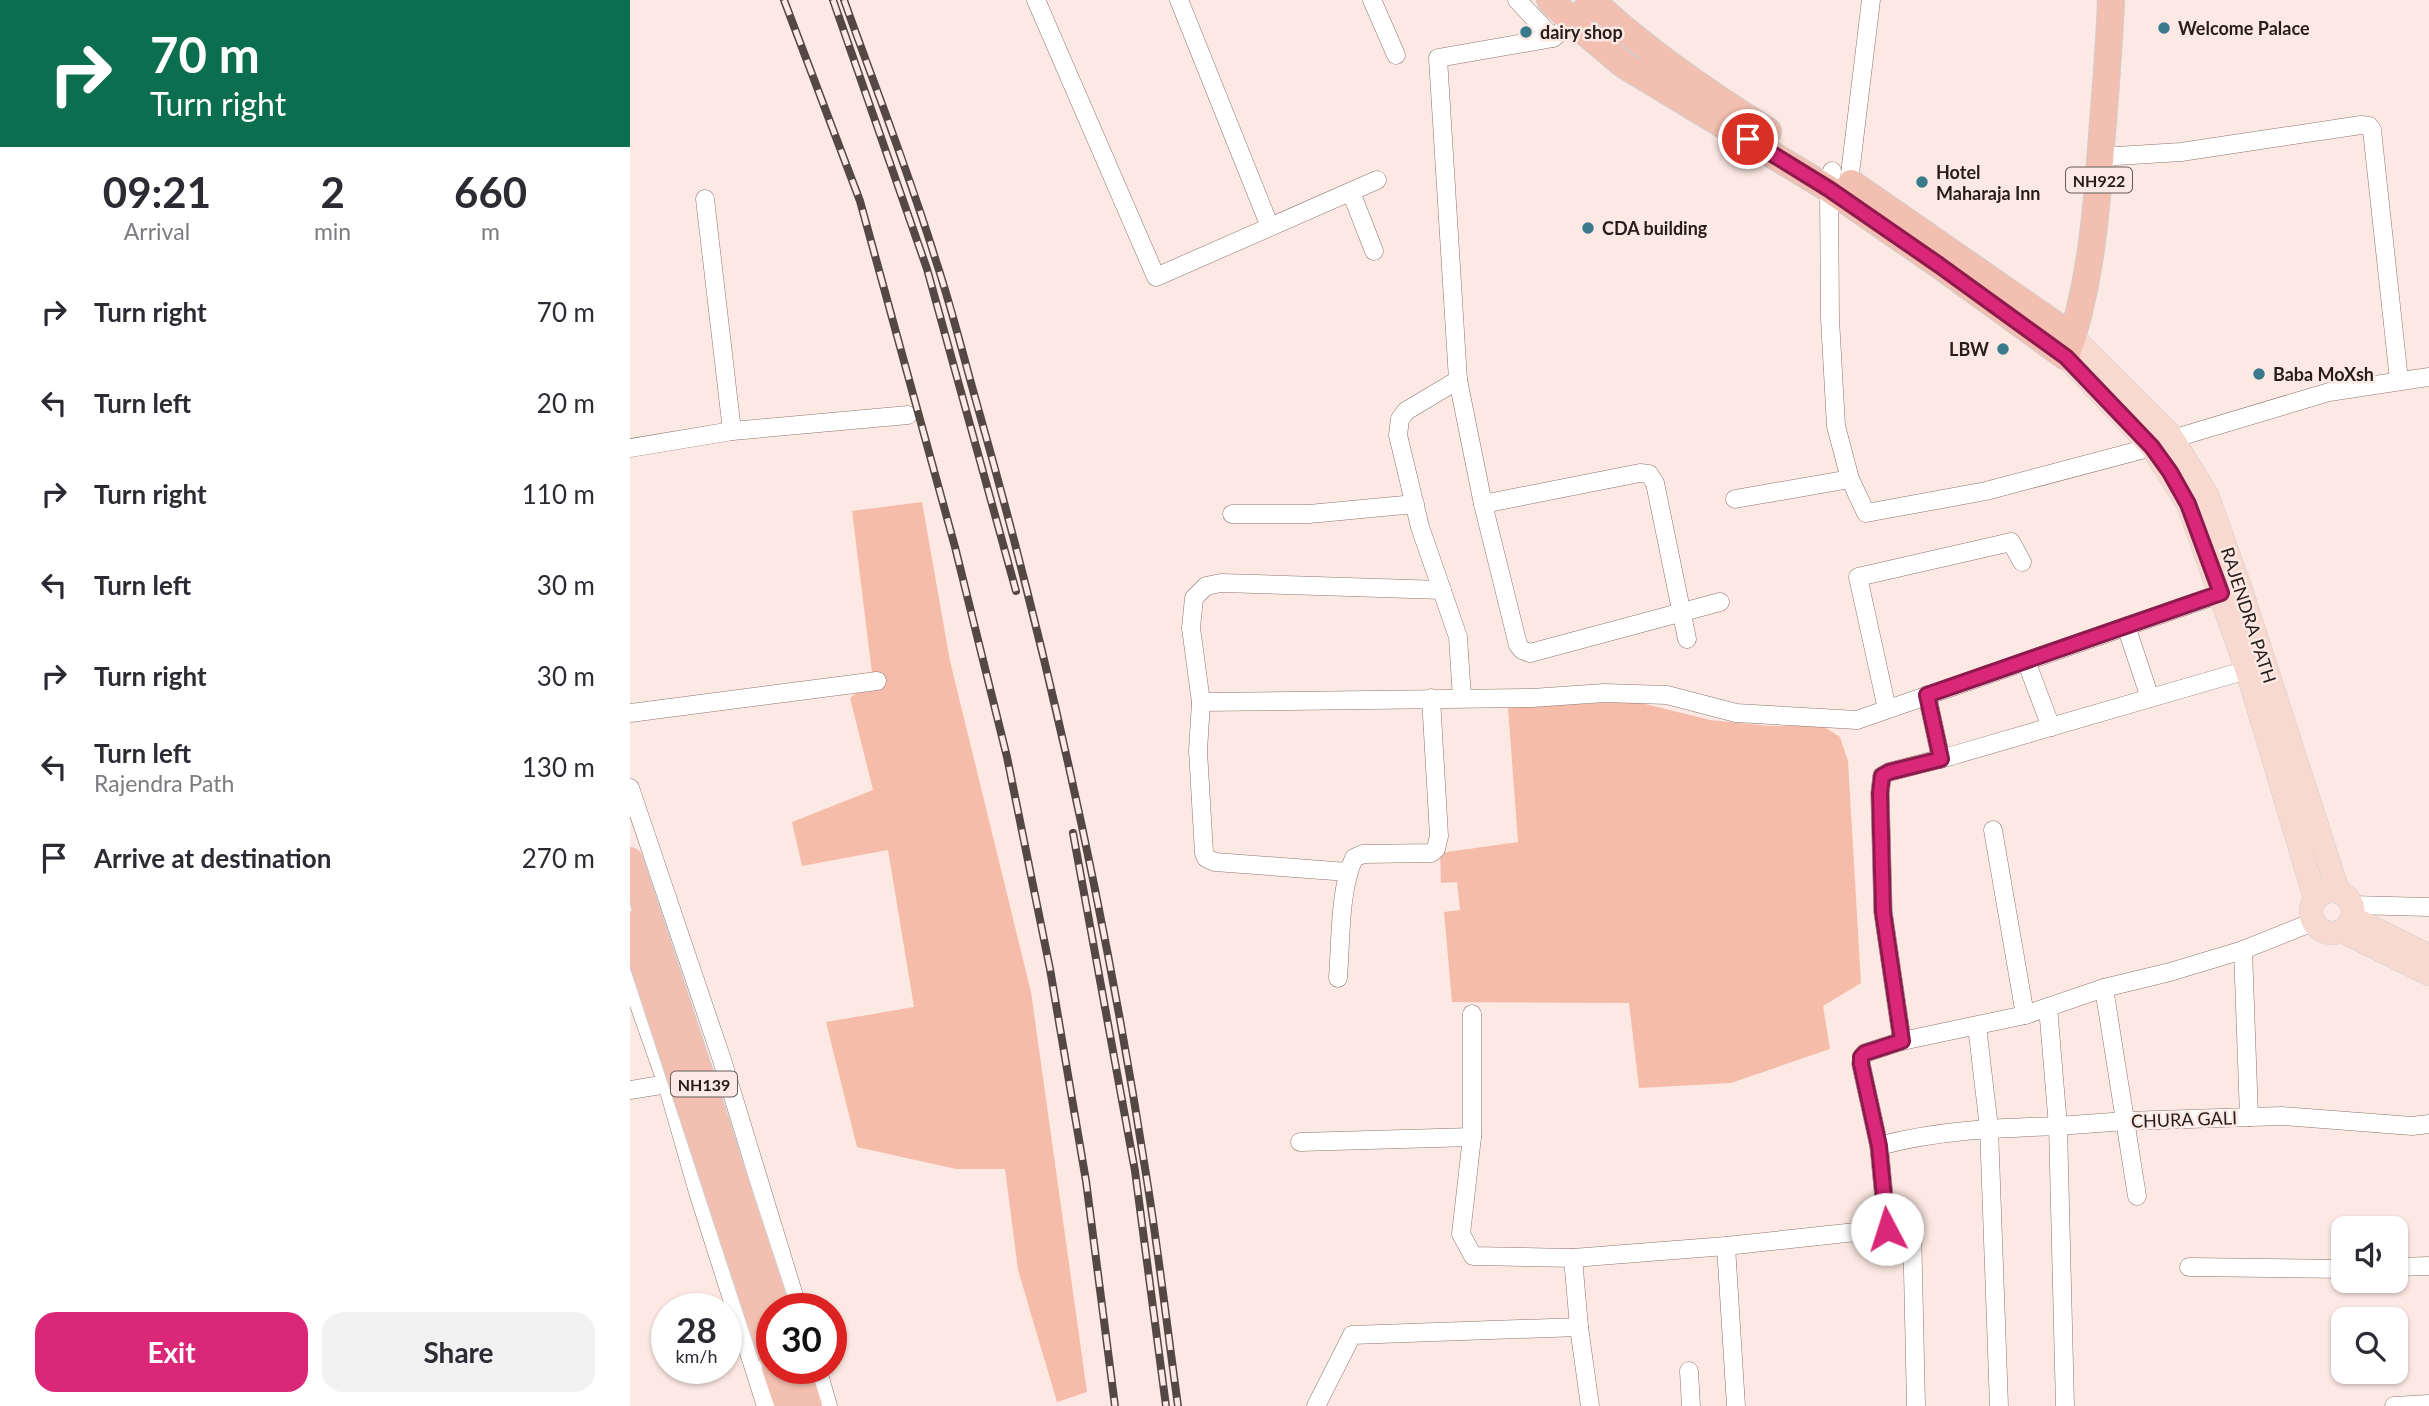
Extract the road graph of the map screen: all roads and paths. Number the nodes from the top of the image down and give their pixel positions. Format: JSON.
{"nodes":[{"id":1,"x":1036,"y":0,"type":"edge"},
{"id":2,"x":1179,"y":0,"type":"edge"},
{"id":3,"x":1372,"y":0,"type":"edge"},
{"id":4,"x":1517,"y":0,"type":"edge"},
{"id":5,"x":1871,"y":0,"type":"edge"},
{"id":6,"x":2096,"y":0,"type":"edge"},
{"id":7,"x":2111,"y":0,"type":"edge"},
{"id":8,"x":1594,"y":1,"type":"edge"},
{"id":9,"x":1559,"y":18,"type":"edge"},
{"id":10,"x":1640,"y":41,"type":"junction"},
{"id":11,"x":1396,"y":55,"type":"dead end"},
{"id":12,"x":1624,"y":65,"type":"junction"},
{"id":13,"x":2100,"y":157,"type":"junction"},
{"id":14,"x":1377,"y":180,"type":"dead end"},
{"id":15,"x":1837,"y":180,"type":"junction"},
{"id":16,"x":1351,"y":192,"type":"junction"},
{"id":17,"x":705,"y":199,"type":"dead end"},
{"id":18,"x":1270,"y":227,"type":"junction"},
{"id":19,"x":1374,"y":251,"type":"dead end"},
{"id":20,"x":2063,"y":342,"type":"junction"},
{"id":21,"x":2429,"y":377,"type":"edge"},
{"id":22,"x":1458,"y":380,"type":"junction"},
{"id":23,"x":2399,"y":380,"type":"junction"},
{"id":24,"x":908,"y":415,"type":"dead end"},
{"id":25,"x":733,"y":431,"type":"junction"},
{"id":26,"x":2162,"y":443,"type":"junction"},
{"id":27,"x":630,"y":448,"type":"edge"},
{"id":28,"x":1850,"y":479,"type":"junction"},
{"id":29,"x":1735,"y":499,"type":"dead end"},
{"id":30,"x":1415,"y":504,"type":"junction"},
{"id":31,"x":1483,"y":504,"type":"junction"},
{"id":32,"x":1232,"y":514,"type":"dead end"},
{"id":33,"x":2022,"y":562,"type":"dead end"},
{"id":34,"x":1442,"y":590,"type":"junction"},
{"id":35,"x":2230,"y":590,"type":"junction"},
{"id":36,"x":1720,"y":602,"type":"dead end"},
{"id":37,"x":1680,"y":613,"type":"junction"},
{"id":38,"x":2126,"y":626,"type":"junction"},
{"id":39,"x":1687,"y":639,"type":"dead end"},
{"id":40,"x":2026,"y":661,"type":"junction"},
{"id":41,"x":2247,"y":670,"type":"junction"},
{"id":42,"x":877,"y":681,"type":"dead end"},
{"id":43,"x":1927,"y":695,"type":"junction"},
{"id":44,"x":1432,"y":698,"type":"junction"},
{"id":45,"x":1462,"y":698,"type":"junction"},
{"id":46,"x":2150,"y":698,"type":"junction"},
{"id":47,"x":1201,"y":702,"type":"junction"},
{"id":48,"x":1886,"y":709,"type":"junction"},
{"id":49,"x":630,"y":713,"type":"edge"},
{"id":50,"x":2051,"y":727,"type":"junction"},
{"id":51,"x":1941,"y":759,"type":"junction"},
{"id":52,"x":630,"y":789,"type":"edge"},
{"id":53,"x":1993,"y":830,"type":"dead end"},
{"id":54,"x":630,"y":860,"type":"edge"},
{"id":55,"x":1348,"y":872,"type":"junction"},
{"id":56,"x":2315,"y":898,"type":"junction"},
{"id":57,"x":2429,"y":907,"type":"edge"},
{"id":58,"x":2346,"y":911,"type":"junction"},
{"id":59,"x":2313,"y":922,"type":"junction"},
{"id":60,"x":630,"y":924,"type":"edge"},
{"id":61,"x":2243,"y":950,"type":"junction"},
{"id":62,"x":2423,"y":959,"type":"edge"},
{"id":63,"x":692,"y":970,"type":"junction"},
{"id":64,"x":1338,"y":978,"type":"dead end"},
{"id":65,"x":631,"y":982,"type":"edge"},
{"id":66,"x":2104,"y":988,"type":"junction"},
{"id":67,"x":2048,"y":1007,"type":"junction"},
{"id":68,"x":1472,"y":1014,"type":"dead end"},
{"id":69,"x":2025,"y":1015,"type":"junction"},
{"id":70,"x":638,"y":1023,"type":"edge"},
{"id":71,"x":1977,"y":1026,"type":"junction"},
{"id":72,"x":1902,"y":1041,"type":"junction"},
{"id":73,"x":667,"y":1084,"type":"junction"},
{"id":74,"x":630,"y":1090,"type":"edge"},
{"id":75,"x":2249,"y":1117,"type":"junction"},
{"id":76,"x":2126,"y":1121,"type":"junction"},
{"id":77,"x":2429,"y":1124,"type":"edge"},
{"id":78,"x":2058,"y":1126,"type":"junction"},
{"id":79,"x":1989,"y":1128,"type":"junction"},
{"id":80,"x":1472,"y":1137,"type":"junction"},
{"id":81,"x":1300,"y":1142,"type":"dead end"},
{"id":82,"x":1879,"y":1146,"type":"junction"},
{"id":83,"x":2137,"y":1196,"type":"dead end"},
{"id":84,"x":1887,"y":1229,"type":"junction"},
{"id":85,"x":1726,"y":1246,"type":"junction"},
{"id":86,"x":1573,"y":1258,"type":"junction"},
{"id":87,"x":785,"y":1264,"type":"junction"},
{"id":88,"x":2429,"y":1266,"type":"edge"},
{"id":89,"x":2189,"y":1267,"type":"dead end"},
{"id":90,"x":2408,"y":1267,"type":"edge"},
{"id":91,"x":2331,"y":1269,"type":"edge"},
{"id":92,"x":725,"y":1279,"type":"junction"},
{"id":93,"x":772,"y":1293,"type":"edge"},
{"id":94,"x":794,"y":1293,"type":"edge"},
{"id":95,"x":756,"y":1308,"type":"edge"},
{"id":96,"x":1579,"y":1326,"type":"junction"},
{"id":97,"x":1689,"y":1371,"type":"dead end"},
{"id":98,"x":780,"y":1384,"type":"edge"},
{"id":99,"x":802,"y":1384,"type":"edge"},
{"id":100,"x":822,"y":1384,"type":"edge"},
{"id":101,"x":2429,"y":1404,"type":"edge"},
{"id":102,"x":766,"y":1406,"type":"edge"},
{"id":103,"x":788,"y":1406,"type":"edge"},
{"id":104,"x":809,"y":1406,"type":"edge"},
{"id":105,"x":828,"y":1406,"type":"edge"},
{"id":106,"x":1316,"y":1406,"type":"edge"},
{"id":107,"x":1590,"y":1406,"type":"edge"},
{"id":108,"x":1691,"y":1406,"type":"edge"},
{"id":109,"x":1736,"y":1406,"type":"edge"},
{"id":110,"x":1916,"y":1406,"type":"edge"},
{"id":111,"x":1999,"y":1406,"type":"edge"},
{"id":112,"x":2065,"y":1406,"type":"edge"},
{"id":113,"x":2394,"y":1406,"type":"edge"}],
"edges":[{"from":1,"to":18,"type":"street"},
{"from":2,"to":18,"type":"street"},
{"from":3,"to":11,"type":"street"},
{"from":4,"to":9,"type":"street"},
{"from":5,"to":15,"type":"street"},
{"from":6,"to":20,"type":"highway","number":"NH922"},
{"from":7,"to":13,"type":"highway","number":"NH922"},
{"from":8,"to":9,"type":"highway"},
{"from":8,"to":10,"type":"highway","name":"RAJENDRA PATH"},
{"from":9,"to":12,"type":"highway","name":"RAJENDRA PATH"},
{"from":9,"to":22,"type":"street"},
{"from":10,"to":12,"type":"highway"},
{"from":10,"to":15,"type":"highway","name":"RAJENDRA PATH"},
{"from":12,"to":15,"type":"highway","name":"RAJENDRA PATH"},
{"from":13,"to":20,"type":"highway","number":"NH922"},
{"from":13,"to":23,"type":"street"},
{"from":14,"to":16,"type":"street"},
{"from":15,"to":20,"type":"highway","name":"RAJENDRA PATH"},
{"from":15,"to":28,"type":"street"},
{"from":16,"to":18,"type":"street"},
{"from":16,"to":19,"type":"street"},
{"from":17,"to":25,"type":"street"},
{"from":20,"to":26,"type":"main road","name":"RAJENDRA PATH"},
{"from":21,"to":23,"type":"street"},
{"from":22,"to":30,"type":"street"},
{"from":22,"to":31,"type":"street"},
{"from":23,"to":26,"type":"street"},
{"from":24,"to":25,"type":"street"},
{"from":25,"to":27,"type":"street"},
{"from":26,"to":28,"type":"street"},
{"from":26,"to":35,"type":"main road","name":"RAJENDRA PATH"},
{"from":28,"to":29,"type":"street"},
{"from":30,"to":32,"type":"street"},
{"from":30,"to":34,"type":"street"},
{"from":31,"to":37,"type":"street"},
{"from":31,"to":37,"type":"street"},
{"from":33,"to":48,"type":"street"},
{"from":34,"to":45,"type":"street"},
{"from":34,"to":47,"type":"street"},
{"from":35,"to":38,"type":"street"},
{"from":35,"to":41,"type":"main road","name":"RAJENDRA PATH"},
{"from":35,"to":58,"type":"main road","name":"RAJENDRA PATH"},
{"from":36,"to":37,"type":"street"},
{"from":37,"to":39,"type":"street"},
{"from":38,"to":40,"type":"street"},
{"from":38,"to":46,"type":"street"},
{"from":40,"to":43,"type":"street"},
{"from":40,"to":50,"type":"street"},
{"from":41,"to":46,"type":"street"},
{"from":41,"to":56,"type":"main road","name":"RAJENDRA PATH"},
{"from":42,"to":49,"type":"street"},
{"from":43,"to":48,"type":"street"},
{"from":43,"to":51,"type":"street"},
{"from":44,"to":45,"type":"street"},
{"from":44,"to":47,"type":"street"},
{"from":44,"to":55,"type":"street"},
{"from":45,"to":48,"type":"street"},
{"from":46,"to":50,"type":"street"},
{"from":47,"to":55,"type":"street"},
{"from":50,"to":51,"type":"street"},
{"from":51,"to":72,"type":"street"},
{"from":52,"to":63,"type":"street"},
{"from":53,"to":69,"type":"street"},
{"from":54,"to":93,"type":"highway","number":"NH139","bridge":true},
{"from":55,"to":64,"type":"street"},
{"from":56,"to":58,"type":"main road"},
{"from":56,"to":59,"type":"main road","name":"RAJENDRA PATH"},
{"from":57,"to":58,"type":"street"},
{"from":58,"to":59,"type":"main road"},
{"from":58,"to":62,"type":"main road"},
{"from":59,"to":61,"type":"street"},
{"from":60,"to":95,"type":"highway","number":"NH139","bridge":true},
{"from":61,"to":66,"type":"street"},
{"from":61,"to":75,"type":"street"},
{"from":63,"to":65,"type":"street"},
{"from":63,"to":87,"type":"street"},
{"from":65,"to":70,"type":"street"},
{"from":66,"to":67,"type":"street"},
{"from":66,"to":76,"type":"street"},
{"from":67,"to":69,"type":"street"},
{"from":67,"to":78,"type":"street"},
{"from":68,"to":80,"type":"street"},
{"from":69,"to":71,"type":"street"},
{"from":70,"to":73,"type":"street"},
{"from":71,"to":72,"type":"street"},
{"from":71,"to":79,"type":"street"},
{"from":72,"to":82,"type":"street"},
{"from":73,"to":74,"type":"street"},
{"from":73,"to":92,"type":"street"},
{"from":75,"to":76,"type":"street","name":"CHURA GALI"},
{"from":75,"to":77,"type":"street","name":"CHURA GALI"},
{"from":76,"to":78,"type":"street","name":"CHURA GALI"},
{"from":76,"to":83,"type":"street"},
{"from":78,"to":79,"type":"street","name":"CHURA GALI"},
{"from":78,"to":112,"type":"street"},
{"from":79,"to":82,"type":"street","name":"CHURA GALI"},
{"from":79,"to":111,"type":"street"},
{"from":80,"to":81,"type":"street"},
{"from":80,"to":86,"type":"street"},
{"from":82,"to":84,"type":"street"},
{"from":84,"to":85,"type":"street"},
{"from":84,"to":110,"type":"street"},
{"from":85,"to":86,"type":"street"},
{"from":85,"to":109,"type":"street"},
{"from":86,"to":96,"type":"street"},
{"from":87,"to":92,"type":"street"},
{"from":87,"to":94,"type":"street"},
{"from":88,"to":90,"type":"street"},
{"from":89,"to":91,"type":"street"},
{"from":92,"to":102,"type":"street"},
{"from":96,"to":106,"type":"street"},
{"from":96,"to":107,"type":"street"},
{"from":97,"to":108,"type":"street"},
{"from":98,"to":103,"type":"highway"},
{"from":99,"to":104,"type":"highway"},
{"from":100,"to":105,"type":"street"},
{"from":101,"to":113,"type":"street"}]}
